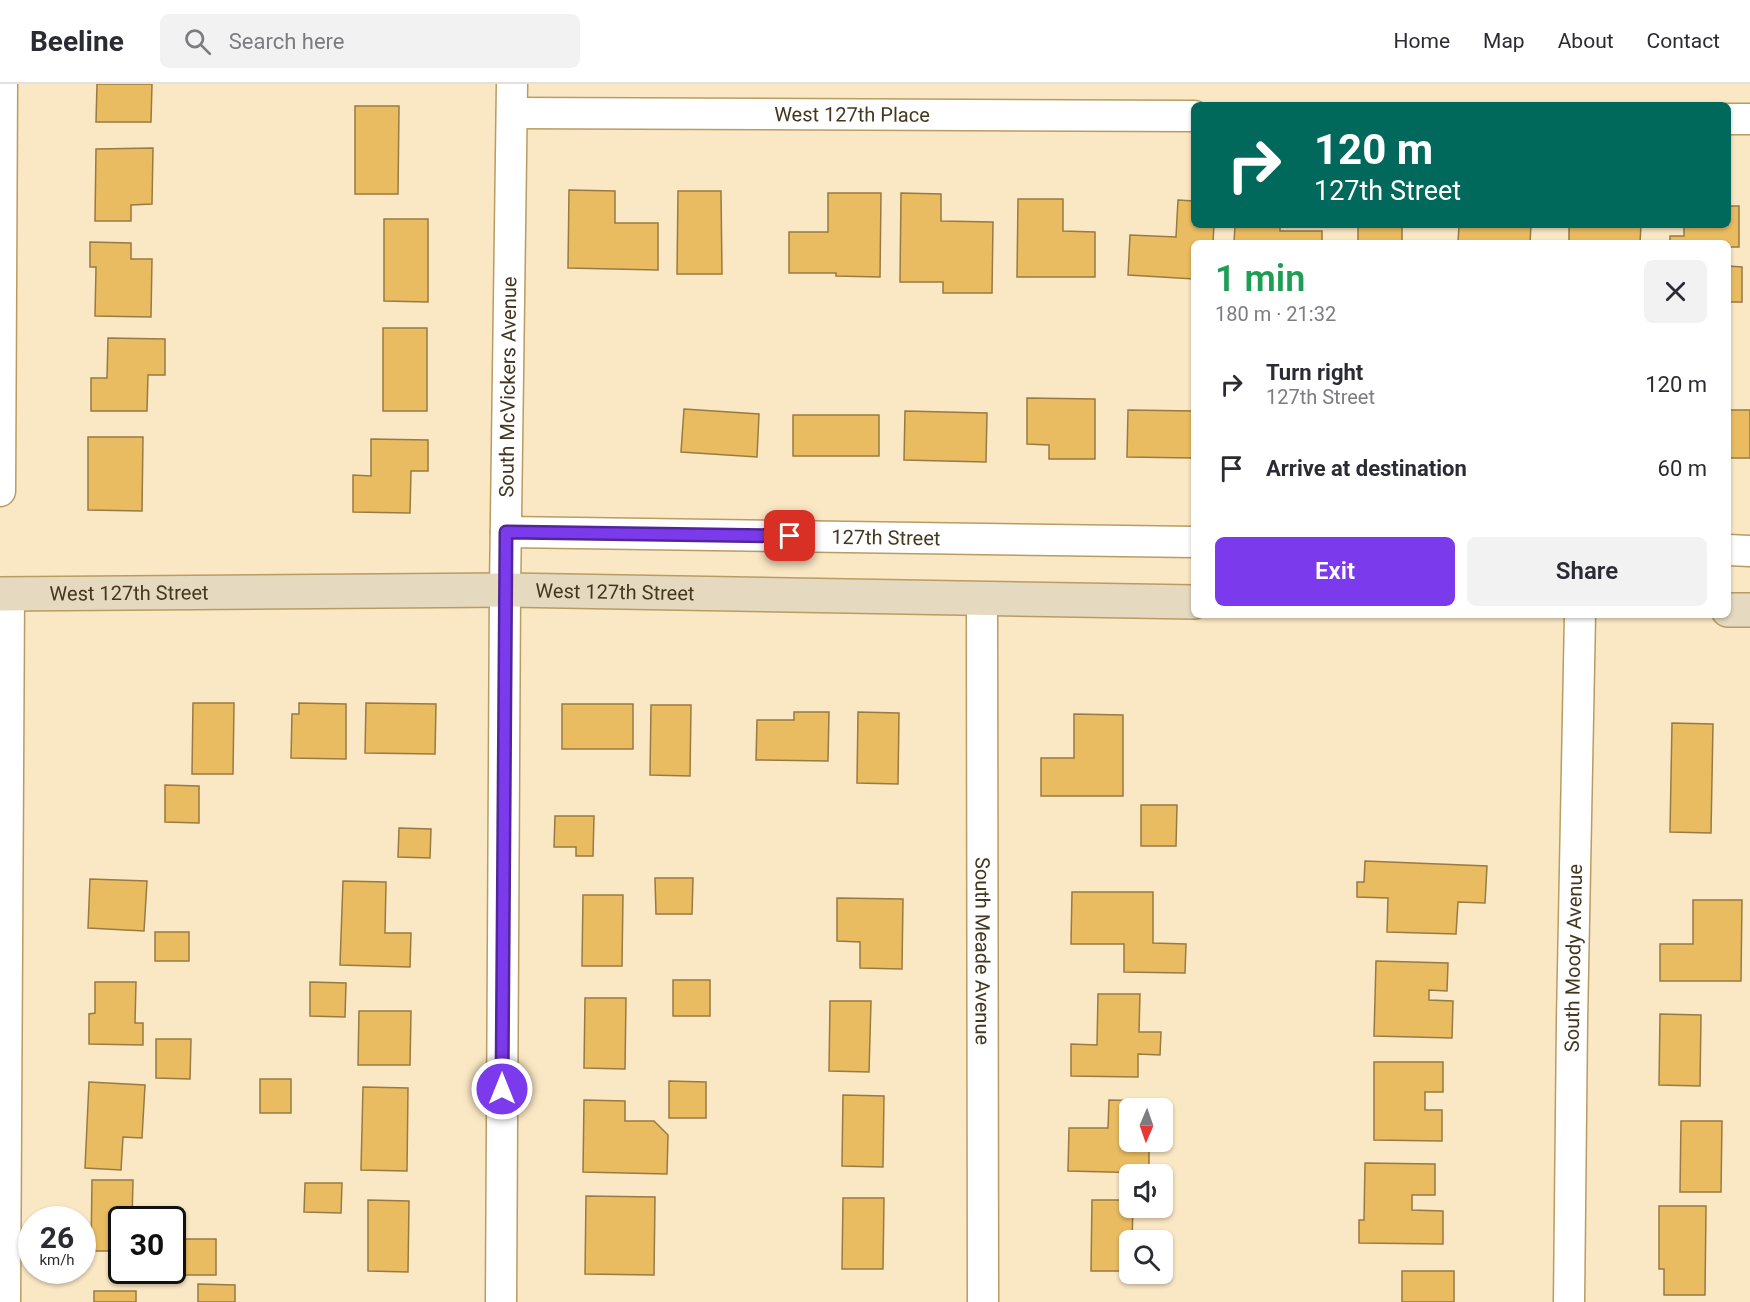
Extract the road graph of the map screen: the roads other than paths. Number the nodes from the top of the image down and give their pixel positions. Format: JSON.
{"nodes":[{"id":1,"x":2,"y":84,"type":"edge"},
{"id":2,"x":512,"y":98,"type":"edge"},
{"id":3,"x":1191,"y":116,"type":"edge"},
{"id":4,"x":1731,"y":119,"type":"edge"},
{"id":5,"x":1750,"y":119,"type":"edge"},
{"id":6,"x":0,"y":491,"type":"edge"},
{"id":7,"x":506,"y":532,"type":"junction"},
{"id":8,"x":1191,"y":542,"type":"edge"},
{"id":9,"x":1731,"y":550,"type":"edge"},
{"id":10,"x":1750,"y":550,"type":"edge"},
{"id":11,"x":505,"y":591,"type":"junction"},
{"id":12,"x":4,"y":594,"type":"edge"},
{"id":13,"x":982,"y":600,"type":"junction"},
{"id":14,"x":1191,"y":602,"type":"edge"},
{"id":15,"x":1731,"y":610,"type":"edge"},
{"id":16,"x":1750,"y":610,"type":"edge"},
{"id":17,"x":1580,"y":618,"type":"edge"},
{"id":18,"x":4,"y":1302,"type":"edge"},
{"id":19,"x":501,"y":1302,"type":"edge"},
{"id":20,"x":983,"y":1302,"type":"edge"},
{"id":21,"x":1569,"y":1302,"type":"edge"}],
"edges":[{"from":1,"to":6,"type":"street"},
{"from":2,"to":3,"type":"street","name":"West 127th Place"},
{"from":2,"to":7,"type":"street","name":"South McVickers Avenue"},
{"from":4,"to":5,"type":"street"},
{"from":7,"to":8,"type":"street","name":"127th Street"},
{"from":7,"to":11,"type":"street","name":"South McVickers Avenue"},
{"from":9,"to":10,"type":"street"},
{"from":11,"to":12,"type":"main road","name":"West 127th Street"},
{"from":11,"to":13,"type":"main road","name":"West 127th Street"},
{"from":11,"to":19,"type":"street","name":"South McVickers Avenue"},
{"from":12,"to":18,"type":"street"},
{"from":13,"to":14,"type":"main road","name":"West 127th Street"},
{"from":13,"to":20,"type":"street","name":"South Meade Avenue"},
{"from":15,"to":16,"type":"main road"},
{"from":17,"to":21,"type":"street","name":"South Moody Avenue"}]}
